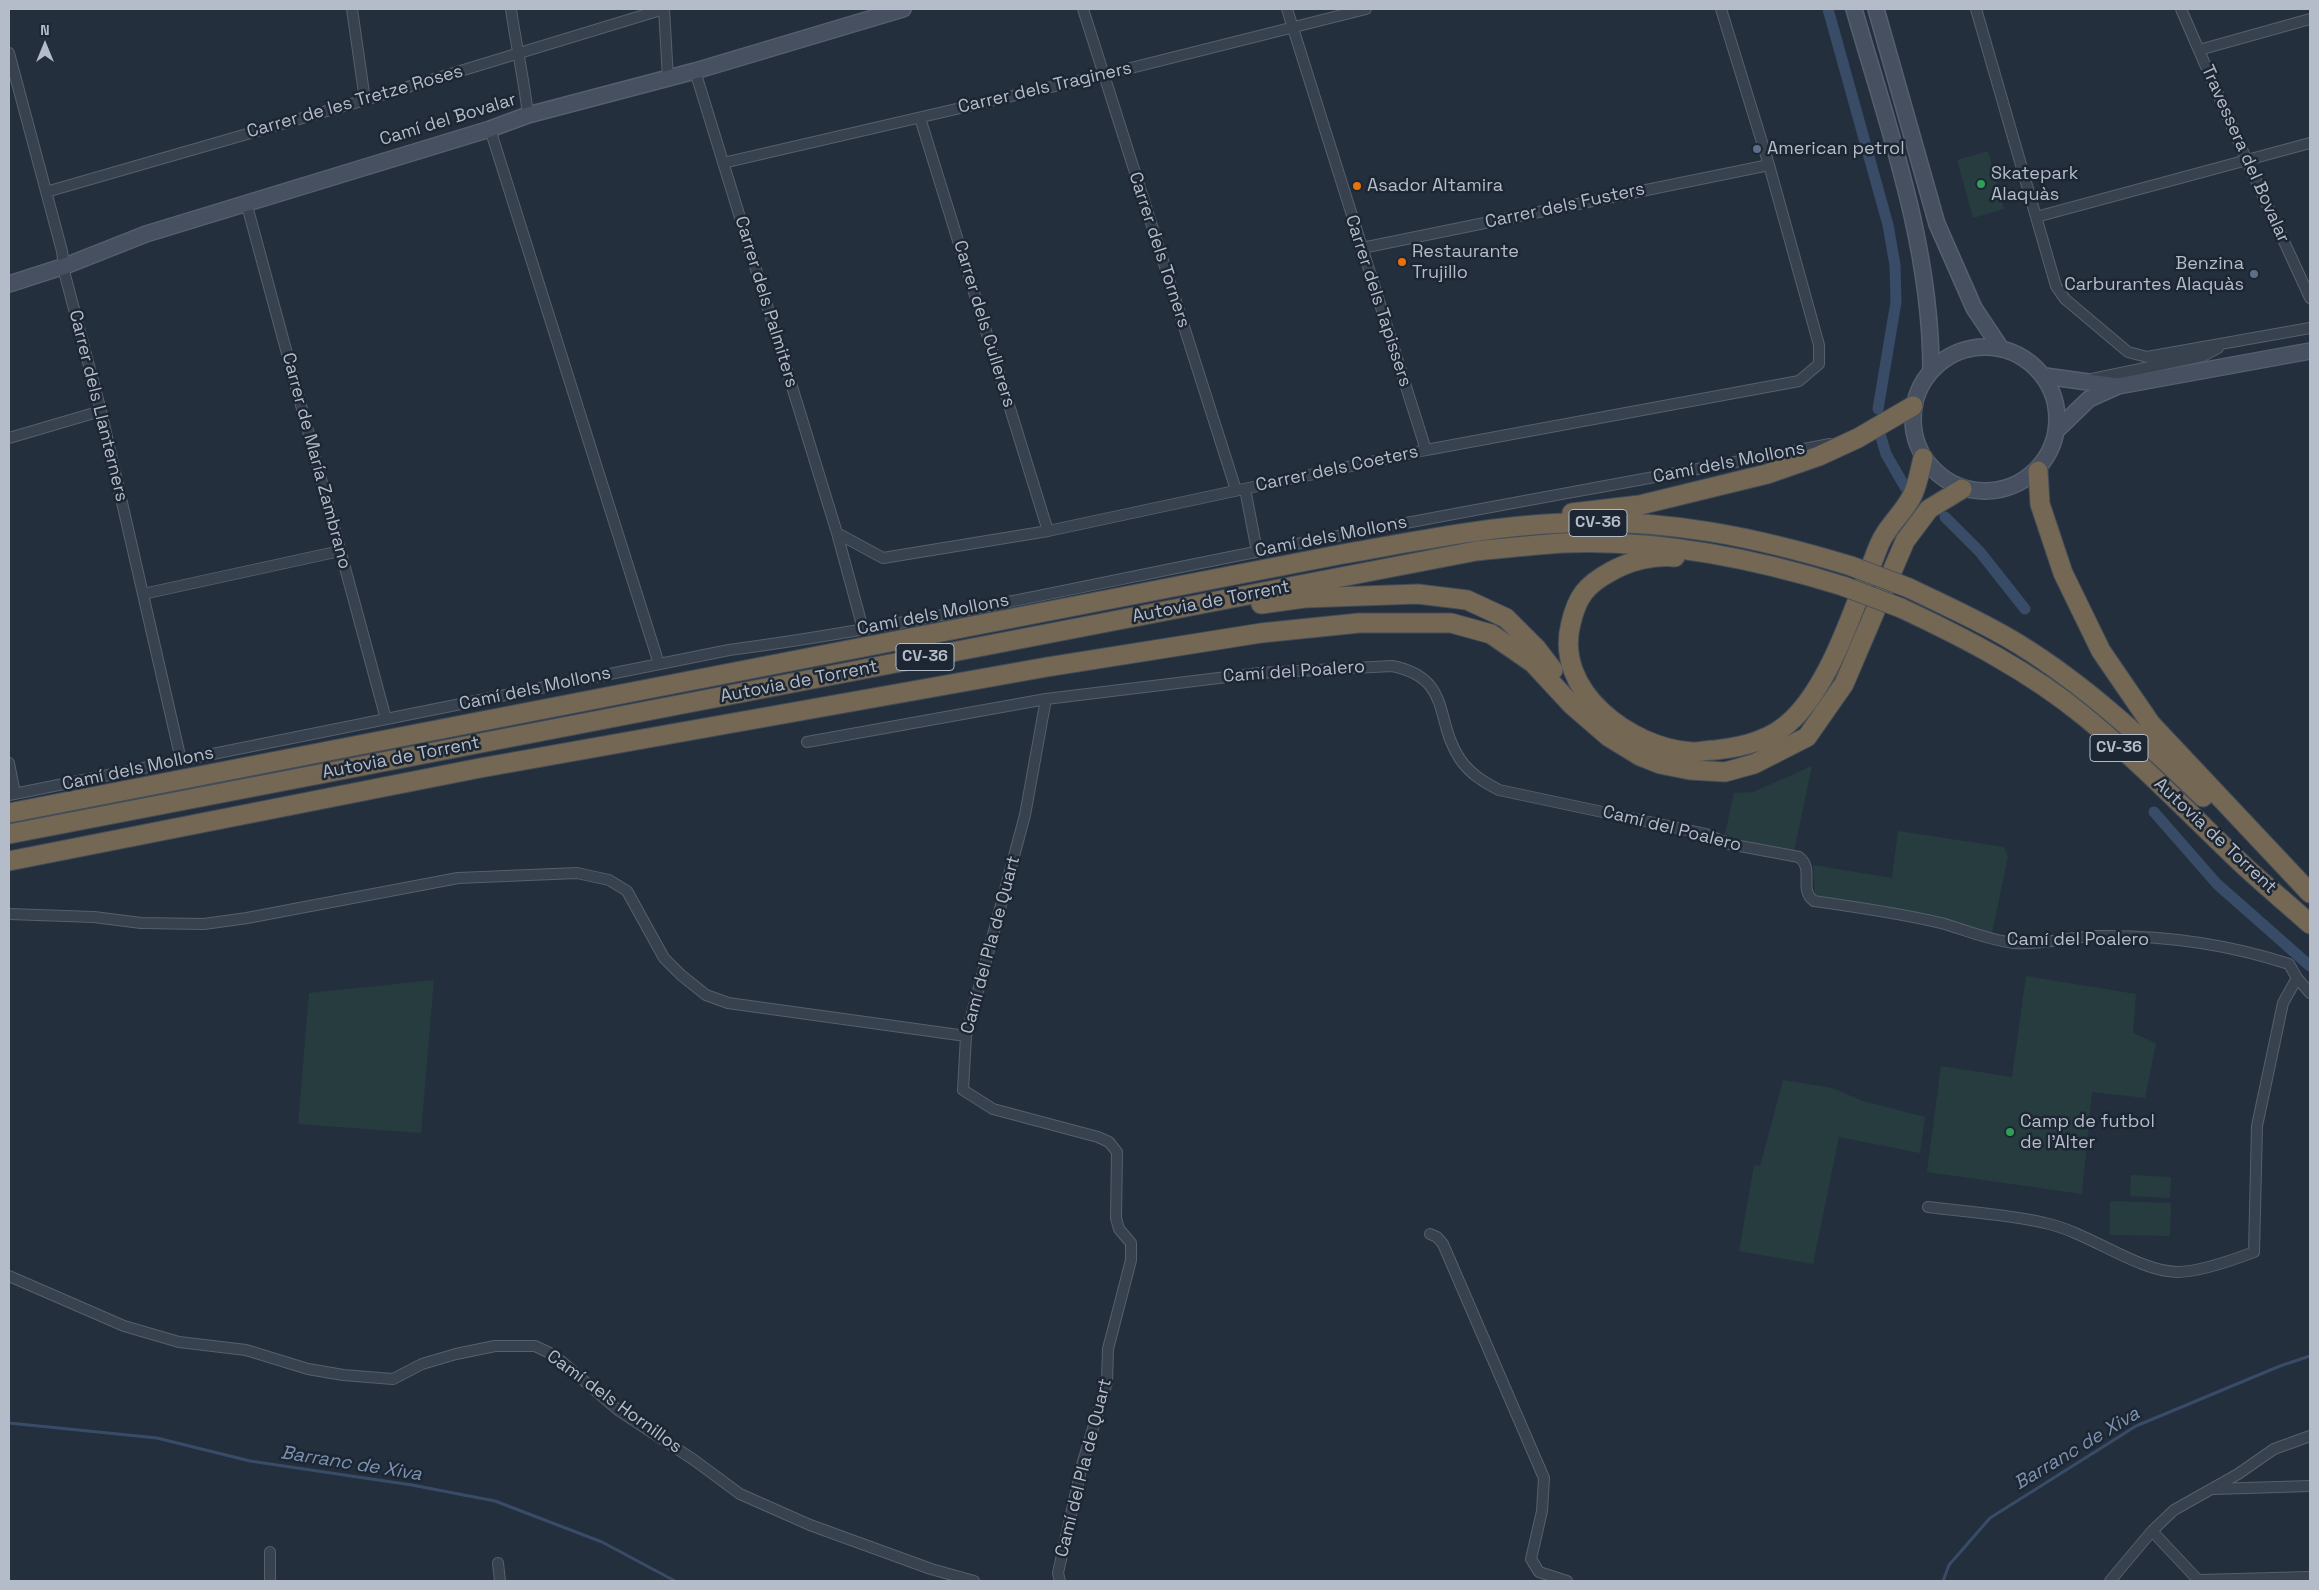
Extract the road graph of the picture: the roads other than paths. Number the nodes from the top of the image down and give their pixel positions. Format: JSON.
{"nodes":[{"id":1,"x":352,"y":9,"type":"edge"},
{"id":2,"x":511,"y":9,"type":"edge"},
{"id":3,"x":664,"y":9,"type":"edge"},
{"id":4,"x":903,"y":9,"type":"edge"},
{"id":5,"x":1083,"y":9,"type":"edge"},
{"id":6,"x":1287,"y":9,"type":"edge"},
{"id":7,"x":1366,"y":9,"type":"edge"},
{"id":8,"x":1721,"y":9,"type":"edge"},
{"id":9,"x":1854,"y":9,"type":"edge"},
{"id":10,"x":1876,"y":9,"type":"edge"},
{"id":11,"x":1976,"y":9,"type":"edge"},
{"id":12,"x":2181,"y":9,"type":"edge"},
{"id":13,"x":2310,"y":20,"type":"edge"},
{"id":14,"x":1293,"y":27,"type":"junction"},
{"id":15,"x":2199,"y":50,"type":"junction"},
{"id":16,"x":9,"y":53,"type":"edge"},
{"id":17,"x":517,"y":54,"type":"junction"},
{"id":18,"x":695,"y":71,"type":"junction"},
{"id":19,"x":1103,"y":76,"type":"junction"},
{"id":20,"x":668,"y":78,"type":"junction"},
{"id":21,"x":365,"y":100,"type":"junction"},
{"id":22,"x":528,"y":115,"type":"junction"},
{"id":23,"x":920,"y":118,"type":"junction"},
{"id":24,"x":490,"y":129,"type":"junction"},
{"id":25,"x":2310,"y":143,"type":"edge"},
{"id":26,"x":2247,"y":161,"type":"junction"},
{"id":27,"x":723,"y":163,"type":"junction"},
{"id":28,"x":1769,"y":165,"type":"junction"},
{"id":29,"x":46,"y":192,"type":"junction"},
{"id":30,"x":246,"y":202,"type":"junction"},
{"id":31,"x":2036,"y":218,"type":"junction"},
{"id":32,"x":1362,"y":248,"type":"junction"},
{"id":33,"x":65,"y":266,"type":"junction"},
{"id":34,"x":9,"y":284,"type":"edge"},
{"id":35,"x":2310,"y":298,"type":"edge"},
{"id":36,"x":2310,"y":328,"type":"edge"},
{"id":37,"x":2228,"y":343,"type":"junction"},
{"id":38,"x":2000,"y":347,"type":"junction"},
{"id":39,"x":2310,"y":351,"type":"edge"},
{"id":40,"x":1931,"y":370,"type":"junction"},
{"id":41,"x":2045,"y":376,"type":"junction"},
{"id":42,"x":2081,"y":381,"type":"junction"},
{"id":43,"x":2118,"y":386,"type":"junction"},
{"id":44,"x":1913,"y":406,"type":"junction"},
{"id":45,"x":101,"y":411,"type":"junction"},
{"id":46,"x":2058,"y":429,"type":"junction"},
{"id":47,"x":9,"y":438,"type":"edge"},
{"id":48,"x":1858,"y":438,"type":"junction"},
{"id":49,"x":1426,"y":450,"type":"junction"},
{"id":50,"x":1923,"y":458,"type":"junction"},
{"id":51,"x":2038,"y":471,"type":"junction"},
{"id":52,"x":1962,"y":488,"type":"junction"},
{"id":53,"x":1240,"y":490,"type":"junction"},
{"id":54,"x":1048,"y":531,"type":"junction"},
{"id":55,"x":837,"y":533,"type":"junction"},
{"id":56,"x":340,"y":551,"type":"junction"},
{"id":57,"x":1258,"y":551,"type":"junction"},
{"id":58,"x":1343,"y":554,"type":"junction"},
{"id":59,"x":1843,"y":590,"type":"junction"},
{"id":60,"x":143,"y":594,"type":"junction"},
{"id":61,"x":863,"y":629,"type":"junction"},
{"id":62,"x":1038,"y":636,"type":"junction"},
{"id":63,"x":659,"y":664,"type":"junction"},
{"id":64,"x":1046,"y":698,"type":"junction"},
{"id":65,"x":386,"y":719,"type":"junction"},
{"id":66,"x":1609,"y":737,"type":"junction"},
{"id":67,"x":807,"y":742,"type":"dead end"},
{"id":68,"x":181,"y":760,"type":"junction"},
{"id":69,"x":9,"y":764,"type":"edge"},
{"id":70,"x":12,"y":795,"type":"edge"},
{"id":71,"x":9,"y":813,"type":"edge"},
{"id":72,"x":9,"y":834,"type":"edge"},
{"id":73,"x":9,"y":861,"type":"edge"},
{"id":74,"x":2310,"y":895,"type":"edge"},
{"id":75,"x":9,"y":914,"type":"edge"},
{"id":76,"x":2310,"y":925,"type":"edge"},
{"id":77,"x":2297,"y":978,"type":"junction"},
{"id":78,"x":2310,"y":993,"type":"edge"},
{"id":79,"x":966,"y":1036,"type":"junction"},
{"id":80,"x":1928,"y":1207,"type":"dead end"},
{"id":81,"x":1430,"y":1234,"type":"dead end"},
{"id":82,"x":9,"y":1276,"type":"edge"},
{"id":83,"x":2310,"y":1436,"type":"edge"},
{"id":84,"x":2310,"y":1486,"type":"edge"},
{"id":85,"x":2213,"y":1489,"type":"junction"},
{"id":86,"x":2152,"y":1531,"type":"junction"},
{"id":87,"x":270,"y":1552,"type":"dead end"},
{"id":88,"x":498,"y":1563,"type":"dead end"},
{"id":89,"x":2310,"y":1577,"type":"edge"},
{"id":90,"x":2113,"y":1580,"type":"edge"},
{"id":91,"x":2198,"y":1580,"type":"edge"},
{"id":92,"x":270,"y":1581,"type":"edge"},
{"id":93,"x":500,"y":1581,"type":"edge"},
{"id":94,"x":974,"y":1581,"type":"edge"},
{"id":95,"x":1060,"y":1581,"type":"edge"},
{"id":96,"x":1566,"y":1581,"type":"edge"},
{"id":97,"x":2310,"y":1581,"type":"edge"}],
"edges":[{"from":1,"to":21,"type":"street"},
{"from":2,"to":17,"type":"street"},
{"from":3,"to":17,"type":"street","name":"Carrer de les Tretze Roses"},
{"from":3,"to":20,"type":"street"},
{"from":4,"to":18,"type":"main road","name":"Camí del Bovalar"},
{"from":5,"to":19,"type":"street","name":"Carrer dels Torners"},
{"from":6,"to":14,"type":"street","name":"Carrer dels Tapissers"},
{"from":7,"to":14,"type":"street","name":"Carrer dels Traginers"},
{"from":8,"to":28,"type":"street"},
{"from":9,"to":40,"type":"main road"},
{"from":10,"to":38,"type":"main road"},
{"from":11,"to":31,"type":"street"},
{"from":12,"to":15,"type":"street","name":"Travessera del Bovalar"},
{"from":13,"to":15,"type":"street"},
{"from":14,"to":19,"type":"street","name":"Carrer dels Traginers"},
{"from":14,"to":32,"type":"street","name":"Carrer dels Tapissers"},
{"from":15,"to":26,"type":"street","name":"Travessera del Bovalar"},
{"from":16,"to":29,"type":"street","name":"Carrer dels Llanterners"},
{"from":17,"to":21,"type":"street","name":"Carrer de les Tretze Roses"},
{"from":17,"to":22,"type":"street"},
{"from":18,"to":20,"type":"main road","name":"Camí del Bovalar"},
{"from":18,"to":27,"type":"street","name":"Carrer dels Palmiters"},
{"from":19,"to":23,"type":"street","name":"Carrer dels Traginers"},
{"from":19,"to":53,"type":"street","name":"Carrer dels Torners"},
{"from":20,"to":22,"type":"main road","name":"Camí del Bovalar"},
{"from":21,"to":29,"type":"street","name":"Carrer de les Tretze Roses"},
{"from":22,"to":24,"type":"main road","name":"Camí del Bovalar"},
{"from":23,"to":27,"type":"street","name":"Carrer dels Traginers"},
{"from":23,"to":54,"type":"street","name":"Carrer dels Cullerers"},
{"from":24,"to":30,"type":"main road","name":"Camí del Bovalar"},
{"from":24,"to":63,"type":"street"},
{"from":25,"to":26,"type":"street"},
{"from":26,"to":31,"type":"street"},
{"from":26,"to":35,"type":"street","name":"Travessera del Bovalar"},
{"from":27,"to":55,"type":"street","name":"Carrer dels Palmiters"},
{"from":28,"to":32,"type":"street","name":"Carrer dels Fusters"},
{"from":28,"to":49,"type":"street","name":"Carrer dels Coeters"},
{"from":29,"to":33,"type":"street","name":"Carrer dels Llanterners"},
{"from":30,"to":33,"type":"main road","name":"Camí del Bovalar"},
{"from":30,"to":56,"type":"street","name":"Carrer de María Zambrano"},
{"from":31,"to":37,"type":"street"},
{"from":32,"to":49,"type":"street","name":"Carrer dels Tapissers"},
{"from":33,"to":34,"type":"main road","name":"Camí del Bovalar"},
{"from":33,"to":45,"type":"street","name":"Carrer dels Llanterners"},
{"from":36,"to":37,"type":"street"},
{"from":37,"to":42,"type":"street"},
{"from":38,"to":40,"type":"main road"},
{"from":38,"to":41,"type":"main road"},
{"from":39,"to":43,"type":"main road"},
{"from":40,"to":44,"type":"main road"},
{"from":41,"to":42,"type":"main road"},
{"from":41,"to":46,"type":"main road"},
{"from":42,"to":43,"type":"main road"},
{"from":43,"to":46,"type":"main road"},
{"from":44,"to":48,"type":"highway"},
{"from":44,"to":50,"type":"main road"},
{"from":45,"to":47,"type":"street"},
{"from":45,"to":60,"type":"street","name":"Carrer dels Llanterners"},
{"from":46,"to":51,"type":"main road"},
{"from":48,"to":57,"type":"street","name":"Camí dels Mollons"},
{"from":48,"to":58,"type":"highway"},
{"from":49,"to":53,"type":"street","name":"Carrer dels Coeters"},
{"from":50,"to":52,"type":"main road"},
{"from":50,"to":59,"type":"highway"},
{"from":51,"to":52,"type":"main road"},
{"from":51,"to":74,"type":"highway"},
{"from":52,"to":66,"type":"highway"},
{"from":53,"to":54,"type":"street","name":"Carrer dels Coeters"},
{"from":53,"to":57,"type":"street","name":"Carrer dels Torners"},
{"from":54,"to":55,"type":"street","name":"Carrer dels Coeters"},
{"from":55,"to":61,"type":"street","name":"Carrer dels Palmiters"},
{"from":56,"to":60,"type":"street"},
{"from":56,"to":65,"type":"street","name":"Carrer de María Zambrano"},
{"from":57,"to":61,"type":"street","name":"Camí dels Mollons"},
{"from":58,"to":71,"type":"highway","name":"Autovia de Torrent","number":"CV-36"},
{"from":58,"to":74,"type":"highway","name":"Autovia de Torrent","number":"CV-36","bridge":true},
{"from":59,"to":62,"type":"highway","name":"Autovia de Torrent","number":"CV-36"},
{"from":59,"to":76,"type":"highway","name":"Autovia de Torrent","number":"CV-36","bridge":true},
{"from":60,"to":68,"type":"street","name":"Carrer dels Llanterners"},
{"from":61,"to":63,"type":"street","name":"Camí dels Mollons"},
{"from":62,"to":66,"type":"highway"},
{"from":62,"to":72,"type":"highway","name":"Autovia de Torrent","number":"CV-36"},
{"from":63,"to":65,"type":"street","name":"Camí dels Mollons"},
{"from":64,"to":67,"type":"street"},
{"from":64,"to":77,"type":"street","name":"Camí del Poalero"},
{"from":64,"to":79,"type":"street","name":"Camí del Pla de Quart"},
{"from":65,"to":68,"type":"street","name":"Camí dels Mollons"},
{"from":66,"to":73,"type":"highway"},
{"from":68,"to":70,"type":"street","name":"Camí dels Mollons"},
{"from":69,"to":70,"type":"street"},
{"from":75,"to":79,"type":"street"},
{"from":77,"to":78,"type":"street","name":"Camí del Poalero"},
{"from":77,"to":80,"type":"street"},
{"from":79,"to":95,"type":"street","name":"Camí del Pla de Quart"},
{"from":81,"to":96,"type":"street"},
{"from":82,"to":94,"type":"street","name":"Camí dels Hornillos"},
{"from":83,"to":85,"type":"street"},
{"from":84,"to":85,"type":"street"},
{"from":85,"to":86,"type":"street"},
{"from":86,"to":90,"type":"street"},
{"from":86,"to":91,"type":"street"},
{"from":87,"to":92,"type":"street"},
{"from":88,"to":93,"type":"street"},
{"from":89,"to":91,"type":"street"},
{"from":89,"to":97,"type":"street"}]}
